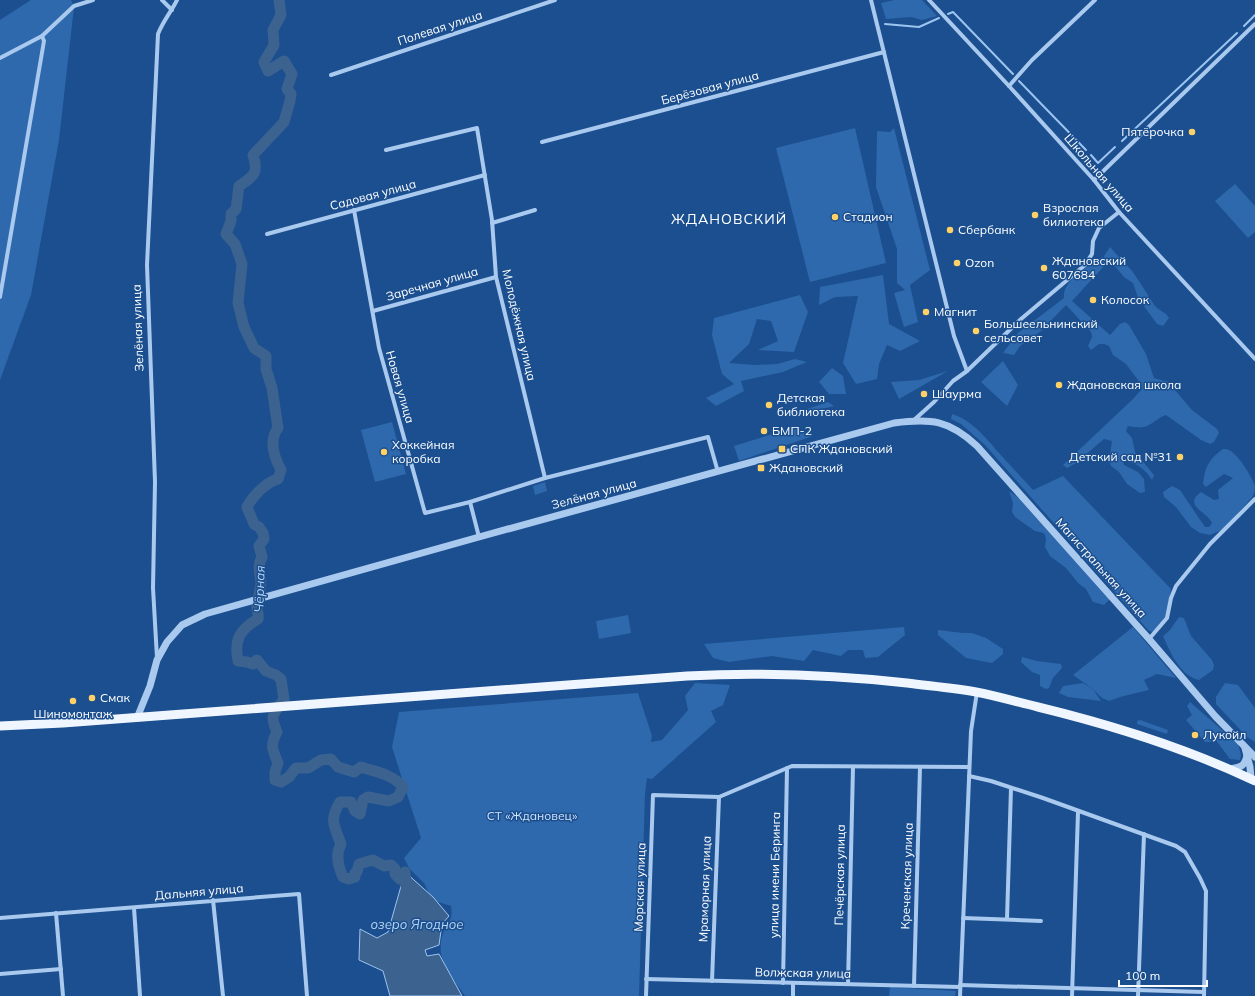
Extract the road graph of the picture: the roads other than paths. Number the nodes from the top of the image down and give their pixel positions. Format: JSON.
{"nodes":[{"id":1,"x":93,"y":0,"type":"edge"},
{"id":2,"x":162,"y":0,"type":"edge"},
{"id":3,"x":177,"y":0,"type":"edge"},
{"id":4,"x":555,"y":0,"type":"edge"},
{"id":5,"x":871,"y":0,"type":"edge"},
{"id":6,"x":929,"y":0,"type":"edge"},
{"id":7,"x":1095,"y":0,"type":"edge"},
{"id":8,"x":172,"y":10,"type":"junction"},
{"id":9,"x":1255,"y":24,"type":"edge"},
{"id":10,"x":42,"y":36,"type":"junction"},
{"id":11,"x":884,"y":52,"type":"junction"},
{"id":12,"x":0,"y":58,"type":"edge"},
{"id":13,"x":331,"y":75,"type":"dead end"},
{"id":14,"x":1009,"y":86,"type":"junction"},
{"id":15,"x":542,"y":142,"type":"dead end"},
{"id":16,"x":386,"y":150,"type":"dead end"},
{"id":17,"x":485,"y":175,"type":"junction"},
{"id":18,"x":1094,"y":180,"type":"junction"},
{"id":19,"x":354,"y":210,"type":"junction"},
{"id":20,"x":535,"y":210,"type":"dead end"},
{"id":21,"x":1119,"y":212,"type":"junction"},
{"id":22,"x":492,"y":223,"type":"junction"},
{"id":23,"x":267,"y":234,"type":"dead end"},
{"id":24,"x":496,"y":277,"type":"junction"},
{"id":25,"x":0,"y":297,"type":"edge"},
{"id":26,"x":373,"y":311,"type":"junction"},
{"id":27,"x":1255,"y":359,"type":"edge"},
{"id":28,"x":967,"y":371,"type":"junction"},
{"id":29,"x":914,"y":420,"type":"junction"},
{"id":30,"x":718,"y":472,"type":"junction"},
{"id":31,"x":545,"y":478,"type":"junction"},
{"id":32,"x":1255,"y":499,"type":"edge"},
{"id":33,"x":470,"y":502,"type":"junction"},
{"id":34,"x":479,"y":537,"type":"junction"},
{"id":35,"x":1149,"y":639,"type":"junction"},
{"id":36,"x":157,"y":660,"type":"junction"},
{"id":37,"x":977,"y":692,"type":"junction"},
{"id":38,"x":137,"y":718,"type":"junction"},
{"id":39,"x":0,"y":726,"type":"edge"},
{"id":40,"x":1245,"y":748,"type":"junction"},
{"id":41,"x":1247,"y":756,"type":"junction"},
{"id":42,"x":1255,"y":757,"type":"edge"},
{"id":43,"x":853,"y":767,"type":"junction"},
{"id":44,"x":920,"y":767,"type":"junction"},
{"id":45,"x":969,"y":767,"type":"junction"},
{"id":46,"x":788,"y":768,"type":"junction"},
{"id":47,"x":1230,"y":769,"type":"junction"},
{"id":48,"x":969,"y":776,"type":"junction"},
{"id":49,"x":1253,"y":780,"type":"edge"},
{"id":50,"x":1011,"y":788,"type":"junction"},
{"id":51,"x":719,"y":797,"type":"junction"},
{"id":52,"x":1078,"y":812,"type":"junction"},
{"id":53,"x":1144,"y":834,"type":"junction"},
{"id":54,"x":213,"y":900,"type":"junction"},
{"id":55,"x":134,"y":908,"type":"junction"},
{"id":56,"x":56,"y":913,"type":"junction"},
{"id":57,"x":0,"y":918,"type":"edge"},
{"id":58,"x":963,"y":918,"type":"junction"},
{"id":59,"x":1007,"y":919,"type":"junction"},
{"id":60,"x":1041,"y":920,"type":"dead end"},
{"id":61,"x":61,"y":969,"type":"junction"},
{"id":62,"x":0,"y":974,"type":"edge"},
{"id":63,"x":646,"y":979,"type":"junction"},
{"id":64,"x":712,"y":981,"type":"junction"},
{"id":65,"x":783,"y":983,"type":"junction"},
{"id":66,"x":793,"y":983,"type":"junction"},
{"id":67,"x":848,"y":984,"type":"junction"},
{"id":68,"x":914,"y":986,"type":"junction"},
{"id":69,"x":960,"y":986,"type":"junction"},
{"id":70,"x":1072,"y":988,"type":"junction"},
{"id":71,"x":1138,"y":990,"type":"junction"},
{"id":72,"x":1204,"y":994,"type":"edge"},
{"id":73,"x":63,"y":996,"type":"edge"},
{"id":74,"x":140,"y":996,"type":"edge"},
{"id":75,"x":223,"y":996,"type":"edge"},
{"id":76,"x":307,"y":996,"type":"edge"},
{"id":77,"x":646,"y":996,"type":"edge"},
{"id":78,"x":793,"y":996,"type":"edge"},
{"id":79,"x":960,"y":996,"type":"edge"},
{"id":80,"x":1072,"y":996,"type":"edge"},
{"id":81,"x":1138,"y":996,"type":"edge"}],
"edges":[{"from":1,"to":10,"type":"street"},
{"from":2,"to":8,"type":"street"},
{"from":3,"to":8,"type":"street","name":"Зелёная улица"},
{"from":4,"to":13,"type":"street","name":"Полевая улица"},
{"from":5,"to":11,"type":"street"},
{"from":6,"to":14,"type":"street","name":"Школьная улица"},
{"from":7,"to":14,"type":"street"},
{"from":8,"to":36,"type":"street","name":"Зелёная улица"},
{"from":9,"to":18,"type":"street"},
{"from":10,"to":12,"type":"street"},
{"from":10,"to":25,"type":"street"},
{"from":11,"to":15,"type":"street","name":"Берёзовая улица"},
{"from":11,"to":28,"type":"street"},
{"from":14,"to":18,"type":"street","name":"Школьная улица"},
{"from":16,"to":17,"type":"street","name":"Молодёжная улица"},
{"from":17,"to":19,"type":"street","name":"Садовая улица"},
{"from":17,"to":22,"type":"street","name":"Молодёжная улица"},
{"from":18,"to":21,"type":"street","name":"Школьная улица"},
{"from":19,"to":23,"type":"street","name":"Садовая улица"},
{"from":19,"to":26,"type":"street","name":"Новая улица"},
{"from":20,"to":22,"type":"street"},
{"from":21,"to":27,"type":"street","name":"Школьная улица"},
{"from":21,"to":28,"type":"street"},
{"from":22,"to":24,"type":"street","name":"Молодёжная улица"},
{"from":24,"to":26,"type":"street","name":"Заречная улица"},
{"from":24,"to":31,"type":"street","name":"Молодёжная улица"},
{"from":26,"to":33,"type":"street","name":"Новая улица"},
{"from":28,"to":29,"type":"street"},
{"from":29,"to":30,"type":"street","name":"Зелёная улица"},
{"from":29,"to":35,"type":"street","name":"Магистральная улица"},
{"from":30,"to":31,"type":"street"},
{"from":30,"to":34,"type":"street","name":"Зелёная улица"},
{"from":31,"to":33,"type":"street"},
{"from":32,"to":35,"type":"street"},
{"from":33,"to":34,"type":"street"},
{"from":34,"to":36,"type":"street","name":"Зелёная улица"},
{"from":35,"to":40,"type":"street","name":"Магистральная улица"},
{"from":36,"to":38,"type":"street","name":"Зелёная улица"},
{"from":37,"to":38,"type":"main road"},
{"from":37,"to":45,"type":"street"},
{"from":37,"to":47,"type":"main road"},
{"from":38,"to":39,"type":"main road"},
{"from":40,"to":41,"type":"street"},
{"from":40,"to":42,"type":"street","name":"Магистральная улица"},
{"from":41,"to":47,"type":"street"},
{"from":41,"to":49,"type":"street"},
{"from":43,"to":44,"type":"street"},
{"from":43,"to":46,"type":"street"},
{"from":43,"to":67,"type":"street","name":"Печёрская улица"},
{"from":44,"to":45,"type":"street"},
{"from":44,"to":68,"type":"street","name":"Креченская улица"},
{"from":45,"to":48,"type":"street"},
{"from":46,"to":51,"type":"street"},
{"from":46,"to":65,"type":"street","name":"улица имени Беринга"},
{"from":47,"to":49,"type":"main road"},
{"from":48,"to":50,"type":"street"},
{"from":48,"to":58,"type":"street"},
{"from":50,"to":52,"type":"street"},
{"from":50,"to":59,"type":"street"},
{"from":51,"to":63,"type":"street","name":"Морская улица"},
{"from":51,"to":64,"type":"street","name":"Мраморная улица"},
{"from":52,"to":53,"type":"street"},
{"from":52,"to":70,"type":"street"},
{"from":53,"to":71,"type":"street"},
{"from":53,"to":72,"type":"street"},
{"from":54,"to":55,"type":"street","name":"Дальняя улица"},
{"from":54,"to":75,"type":"street"},
{"from":54,"to":76,"type":"street","name":"Дальняя улица"},
{"from":55,"to":56,"type":"street","name":"Дальняя улица"},
{"from":55,"to":74,"type":"street"},
{"from":56,"to":57,"type":"street","name":"Дальняя улица"},
{"from":56,"to":61,"type":"street"},
{"from":58,"to":59,"type":"street"},
{"from":58,"to":69,"type":"street"},
{"from":59,"to":60,"type":"street"},
{"from":61,"to":62,"type":"street"},
{"from":61,"to":73,"type":"street"},
{"from":63,"to":64,"type":"street","name":"Волжская улица"},
{"from":63,"to":77,"type":"street","name":"Морская улица"},
{"from":64,"to":65,"type":"street","name":"Волжская улица"},
{"from":65,"to":66,"type":"street","name":"Волжская улица"},
{"from":66,"to":67,"type":"street","name":"Волжская улица"},
{"from":66,"to":78,"type":"street"},
{"from":67,"to":68,"type":"street","name":"Волжская улица"},
{"from":68,"to":69,"type":"street","name":"Волжская улица"},
{"from":69,"to":70,"type":"street","name":"Волжская улица"},
{"from":69,"to":79,"type":"street"},
{"from":70,"to":71,"type":"street","name":"Волжская улица"},
{"from":70,"to":80,"type":"street"},
{"from":71,"to":72,"type":"street","name":"Волжская улица"},
{"from":71,"to":81,"type":"street"}]}
